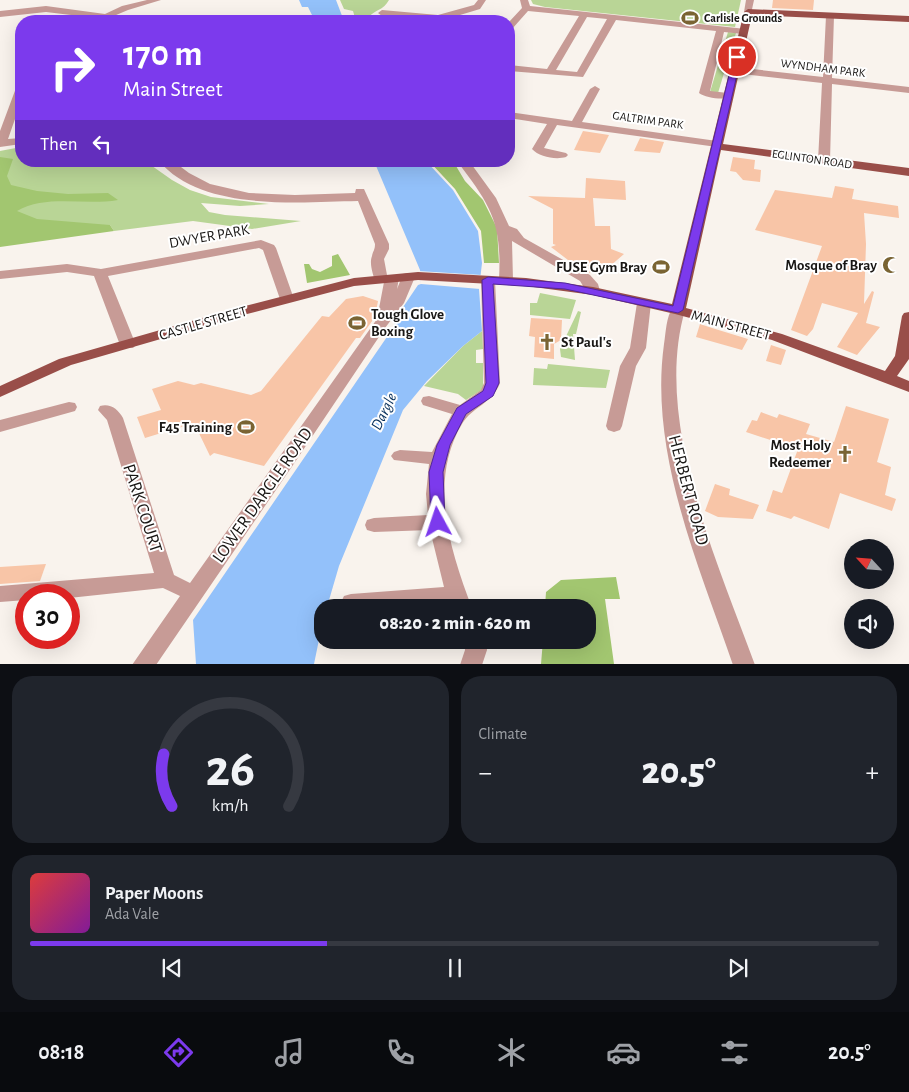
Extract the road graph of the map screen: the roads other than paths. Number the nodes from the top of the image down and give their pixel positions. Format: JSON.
{"nodes":[{"id":1,"x":58,"y":0,"type":"edge"},
{"id":2,"x":157,"y":0,"type":"edge"},
{"id":3,"x":482,"y":0,"type":"edge"},
{"id":4,"x":750,"y":0,"type":"edge"},
{"id":5,"x":525,"y":4,"type":"edge"},
{"id":6,"x":46,"y":9,"type":"junction"},
{"id":7,"x":748,"y":12,"type":"junction"},
{"id":8,"x":382,"y":13,"type":"dead end"},
{"id":9,"x":0,"y":14,"type":"edge"},
{"id":10,"x":585,"y":14,"type":"junction"},
{"id":11,"x":96,"y":15,"type":"edge"},
{"id":12,"x":107,"y":15,"type":"edge"},
{"id":13,"x":400,"y":15,"type":"edge"},
{"id":14,"x":451,"y":15,"type":"edge"},
{"id":15,"x":830,"y":16,"type":"junction"},
{"id":16,"x":613,"y":17,"type":"junction"},
{"id":17,"x":515,"y":18,"type":"edge"},
{"id":18,"x":909,"y":19,"type":"edge"},
{"id":19,"x":721,"y":28,"type":"junction"},
{"id":20,"x":743,"y":31,"type":"junction"},
{"id":21,"x":515,"y":69,"type":"edge"},
{"id":22,"x":734,"y":70,"type":"junction"},
{"id":23,"x":550,"y":72,"type":"junction"},
{"id":24,"x":828,"y":81,"type":"junction"},
{"id":25,"x":595,"y":89,"type":"dead end"},
{"id":26,"x":909,"y":90,"type":"edge"},
{"id":27,"x":728,"y":96,"type":"junction"},
{"id":28,"x":15,"y":104,"type":"edge"},
{"id":29,"x":515,"y":116,"type":"edge"},
{"id":30,"x":554,"y":121,"type":"junction"},
{"id":31,"x":576,"y":124,"type":"junction"},
{"id":32,"x":15,"y":142,"type":"edge"},
{"id":33,"x":0,"y":144,"type":"edge"},
{"id":34,"x":716,"y":145,"type":"junction"},
{"id":35,"x":562,"y":155,"type":"dead end"},
{"id":36,"x":824,"y":161,"type":"junction"},
{"id":37,"x":173,"y":167,"type":"edge"},
{"id":38,"x":468,"y":167,"type":"edge"},
{"id":39,"x":909,"y":172,"type":"edge"},
{"id":40,"x":504,"y":228,"type":"junction"},
{"id":41,"x":101,"y":273,"type":"junction"},
{"id":42,"x":0,"y":275,"type":"edge"},
{"id":43,"x":413,"y":277,"type":"junction"},
{"id":44,"x":387,"y":279,"type":"junction"},
{"id":45,"x":484,"y":280,"type":"junction"},
{"id":46,"x":506,"y":280,"type":"junction"},
{"id":47,"x":594,"y":291,"type":"junction"},
{"id":48,"x":287,"y":299,"type":"junction"},
{"id":49,"x":644,"y":303,"type":"junction"},
{"id":50,"x":678,"y":310,"type":"junction"},
{"id":51,"x":909,"y":316,"type":"edge"},
{"id":52,"x":379,"y":325,"type":"junction"},
{"id":53,"x":128,"y":345,"type":"junction"},
{"id":54,"x":888,"y":378,"type":"junction"},
{"id":55,"x":909,"y":387,"type":"edge"},
{"id":56,"x":0,"y":392,"type":"edge"},
{"id":57,"x":429,"y":401,"type":"dead end"},
{"id":58,"x":69,"y":407,"type":"dead end"},
{"id":59,"x":106,"y":410,"type":"dead end"},
{"id":60,"x":462,"y":411,"type":"junction"},
{"id":61,"x":0,"y":426,"type":"edge"},
{"id":62,"x":614,"y":426,"type":"dead end"},
{"id":63,"x":400,"y":456,"type":"dead end"},
{"id":64,"x":438,"y":459,"type":"junction"},
{"id":65,"x":438,"y":522,"type":"junction"},
{"id":66,"x":374,"y":525,"type":"dead end"},
{"id":67,"x":166,"y":580,"type":"junction"},
{"id":68,"x":194,"y":592,"type":"junction"},
{"id":69,"x":0,"y":594,"type":"edge"},
{"id":70,"x":458,"y":599,"type":"edge"},
{"id":71,"x":476,"y":649,"type":"edge"},
{"id":72,"x":143,"y":664,"type":"edge"},
{"id":73,"x":471,"y":664,"type":"edge"},
{"id":74,"x":744,"y":664,"type":"edge"}],
"edges":[{"from":1,"to":6,"type":"street"},
{"from":2,"to":12,"type":"street"},
{"from":3,"to":14,"type":"street"},
{"from":4,"to":7,"type":"street"},
{"from":5,"to":10,"type":"street"},
{"from":5,"to":17,"type":"street"},
{"from":6,"to":9,"type":"street"},
{"from":6,"to":11,"type":"street"},
{"from":7,"to":15,"type":"main road"},
{"from":7,"to":20,"type":"main road"},
{"from":8,"to":13,"type":"street"},
{"from":10,"to":16,"type":"street"},
{"from":10,"to":23,"type":"street"},
{"from":15,"to":18,"type":"main road"},
{"from":15,"to":24,"type":"street"},
{"from":16,"to":19,"type":"street"},
{"from":16,"to":23,"type":"street"},
{"from":19,"to":20,"type":"street"},
{"from":19,"to":27,"type":"street"},
{"from":20,"to":22,"type":"main road"},
{"from":21,"to":23,"type":"street"},
{"from":22,"to":24,"type":"street","name":"WYNDHAM PARK"},
{"from":22,"to":27,"type":"main road"},
{"from":24,"to":26,"type":"street","name":"WYNDHAM PARK"},
{"from":24,"to":36,"type":"street"},
{"from":25,"to":31,"type":"street"},
{"from":27,"to":34,"type":"main road"},
{"from":28,"to":33,"type":"street"},
{"from":29,"to":30,"type":"street","name":"GALTRIM PARK"},
{"from":30,"to":31,"type":"street","name":"GALTRIM PARK"},
{"from":30,"to":35,"type":"street"},
{"from":31,"to":34,"type":"street","name":"GALTRIM PARK"},
{"from":32,"to":33,"type":"street"},
{"from":34,"to":36,"type":"main road","name":"EGLINTON ROAD"},
{"from":34,"to":50,"type":"main road"},
{"from":36,"to":39,"type":"main road","name":"EGLINTON ROAD"},
{"from":37,"to":44,"type":"street","name":"LOWER DARGLE ROAD"},
{"from":38,"to":40,"type":"street"},
{"from":40,"to":46,"type":"street"},
{"from":40,"to":47,"type":"street"},
{"from":41,"to":42,"type":"street","name":"DWYER PARK"},
{"from":41,"to":48,"type":"street","name":"DWYER PARK"},
{"from":41,"to":53,"type":"street"},
{"from":43,"to":44,"type":"main road","name":"CASTLE STREET"},
{"from":43,"to":45,"type":"main road","name":"CASTLE STREET"},
{"from":43,"to":52,"type":"street","name":"LOWER DARGLE ROAD"},
{"from":44,"to":48,"type":"main road","name":"CASTLE STREET"},
{"from":44,"to":52,"type":"street","name":"LOWER DARGLE ROAD"},
{"from":45,"to":46,"type":"main road","name":"MAIN STREET"},
{"from":45,"to":60,"type":"street"},
{"from":46,"to":47,"type":"main road","name":"MAIN STREET"},
{"from":47,"to":49,"type":"main road","name":"MAIN STREET"},
{"from":48,"to":53,"type":"main road","name":"CASTLE STREET"},
{"from":49,"to":50,"type":"main road","name":"MAIN STREET"},
{"from":49,"to":62,"type":"street"},
{"from":50,"to":54,"type":"main road","name":"MAIN STREET"},
{"from":50,"to":74,"type":"street","name":"HERBERT ROAD"},
{"from":51,"to":54,"type":"main road"},
{"from":52,"to":68,"type":"street","name":"LOWER DARGLE ROAD"},
{"from":53,"to":56,"type":"main road","name":"CASTLE STREET"},
{"from":54,"to":55,"type":"main road","name":"MAIN STREET"},
{"from":57,"to":60,"type":"street"},
{"from":58,"to":61,"type":"street"},
{"from":59,"to":67,"type":"street","name":"PARK COURT"},
{"from":60,"to":64,"type":"street"},
{"from":63,"to":64,"type":"street"},
{"from":64,"to":65,"type":"street"},
{"from":65,"to":66,"type":"street"},
{"from":65,"to":70,"type":"street"},
{"from":67,"to":68,"type":"street"},
{"from":67,"to":69,"type":"street"},
{"from":68,"to":72,"type":"street","name":"LOWER DARGLE ROAD"},
{"from":71,"to":73,"type":"street"}]}
